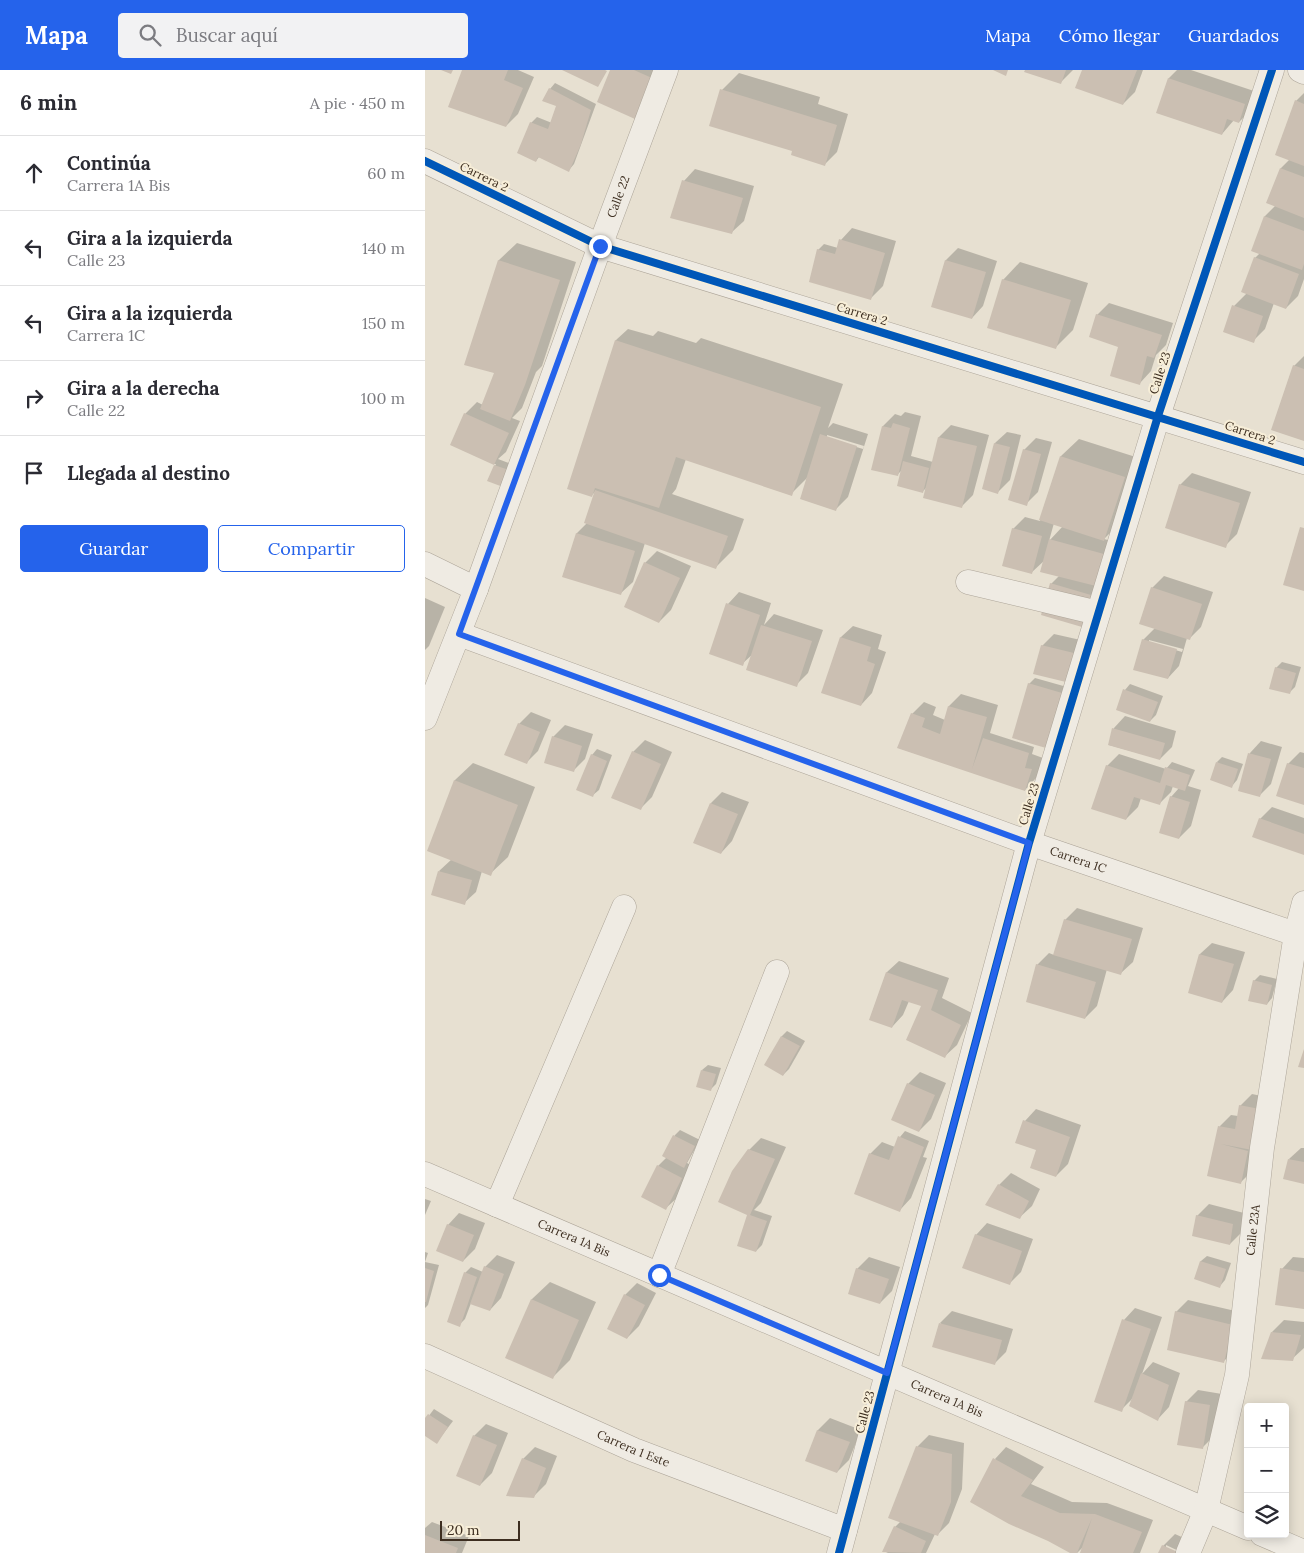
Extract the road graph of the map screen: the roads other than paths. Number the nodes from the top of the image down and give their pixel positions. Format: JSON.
{"nodes":[{"id":1,"x":666,"y":70,"type":"edge"},
{"id":2,"x":1272,"y":70,"type":"edge"},
{"id":3,"x":1300,"y":70,"type":"edge"},
{"id":4,"x":1304,"y":72,"type":"edge"},
{"id":5,"x":425,"y":161,"type":"edge"},
{"id":6,"x":600,"y":246,"type":"junction"},
{"id":7,"x":1158,"y":416,"type":"junction"},
{"id":8,"x":1304,"y":462,"type":"edge"},
{"id":9,"x":425,"y":564,"type":"edge"},
{"id":10,"x":968,"y":582,"type":"dead end"},
{"id":11,"x":476,"y":589,"type":"junction"},
{"id":12,"x":1099,"y":613,"type":"junction"},
{"id":13,"x":459,"y":634,"type":"junction"},
{"id":14,"x":425,"y":718,"type":"edge"},
{"id":15,"x":1029,"y":843,"type":"junction"},
{"id":16,"x":1304,"y":903,"type":"edge"},
{"id":17,"x":624,"y":907,"type":"dead end"},
{"id":18,"x":1300,"y":936,"type":"edge"},
{"id":19,"x":777,"y":972,"type":"dead end"},
{"id":20,"x":425,"y":1174,"type":"edge"},
{"id":21,"x":497,"y":1205,"type":"junction"},
{"id":22,"x":659,"y":1275,"type":"junction"},
{"id":23,"x":425,"y":1356,"type":"edge"},
{"id":24,"x":887,"y":1373,"type":"junction"},
{"id":25,"x":1205,"y":1510,"type":"junction"},
{"id":26,"x":1244,"y":1526,"type":"edge"},
{"id":27,"x":845,"y":1530,"type":"junction"},
{"id":28,"x":1271,"y":1538,"type":"edge"},
{"id":29,"x":1304,"y":1552,"type":"edge"},
{"id":30,"x":839,"y":1553,"type":"edge"},
{"id":31,"x":1188,"y":1553,"type":"edge"}],
"edges":[{"from":1,"to":6,"type":"street","name":"Calle 22"},
{"from":2,"to":7,"type":"street","name":"Calle 23"},
{"from":3,"to":4,"type":"street"},
{"from":5,"to":6,"type":"street","name":"Carrera 2"},
{"from":6,"to":7,"type":"street","name":"Carrera 2"},
{"from":6,"to":11,"type":"street","name":"Calle 22"},
{"from":7,"to":8,"type":"street","name":"Carrera 2"},
{"from":7,"to":12,"type":"street","name":"Calle 23"},
{"from":9,"to":11,"type":"street"},
{"from":10,"to":12,"type":"street"},
{"from":11,"to":13,"type":"street","name":"Calle 22"},
{"from":12,"to":15,"type":"street","name":"Calle 23"},
{"from":13,"to":14,"type":"street","name":"Calle 22"},
{"from":13,"to":15,"type":"street","name":"Carrera 1C"},
{"from":15,"to":18,"type":"street","name":"Carrera 1C"},
{"from":15,"to":24,"type":"street","name":"Calle 23"},
{"from":16,"to":18,"type":"street","name":"Calle 23A"},
{"from":17,"to":21,"type":"street"},
{"from":18,"to":25,"type":"street","name":"Calle 23A"},
{"from":19,"to":22,"type":"street"},
{"from":20,"to":21,"type":"street","name":"Carrera 1A Bis"},
{"from":21,"to":22,"type":"street","name":"Carrera 1A Bis"},
{"from":22,"to":24,"type":"street","name":"Carrera 1A Bis"},
{"from":23,"to":27,"type":"street","name":"Carrera 1 Este"},
{"from":24,"to":25,"type":"street","name":"Carrera 1A Bis"},
{"from":24,"to":27,"type":"street","name":"Calle 23"},
{"from":25,"to":26,"type":"street","name":"Carrera 1A Bis"},
{"from":25,"to":31,"type":"street","name":"Calle 23A"},
{"from":27,"to":30,"type":"street","name":"Calle 23"},
{"from":28,"to":29,"type":"street"}]}
